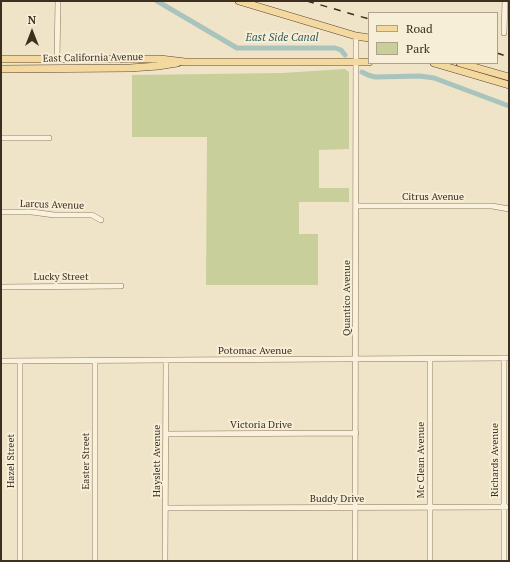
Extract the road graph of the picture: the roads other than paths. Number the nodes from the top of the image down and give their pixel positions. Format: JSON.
{"nodes":[{"id":1,"x":58,"y":1,"type":"edge"},
{"id":2,"x":239,"y":1,"type":"edge"},
{"id":3,"x":505,"y":1,"type":"edge"},
{"id":4,"x":504,"y":33,"type":"dead end"},
{"id":5,"x":356,"y":36,"type":"junction"},
{"id":6,"x":368,"y":38,"type":"edge"},
{"id":7,"x":368,"y":42,"type":"edge"},
{"id":8,"x":1,"y":59,"type":"edge"},
{"id":9,"x":57,"y":59,"type":"junction"},
{"id":10,"x":185,"y":62,"type":"junction"},
{"id":11,"x":356,"y":62,"type":"junction"},
{"id":12,"x":368,"y":62,"type":"edge"},
{"id":13,"x":437,"y":64,"type":"edge"},
{"id":14,"x":464,"y":64,"type":"edge"},
{"id":15,"x":4,"y":69,"type":"edge"},
{"id":16,"x":509,"y":77,"type":"edge"},
{"id":17,"x":509,"y":85,"type":"edge"},
{"id":18,"x":1,"y":138,"type":"edge"},
{"id":19,"x":49,"y":138,"type":"dead end"},
{"id":20,"x":356,"y":206,"type":"junction"},
{"id":21,"x":509,"y":209,"type":"edge"},
{"id":22,"x":1,"y":212,"type":"edge"},
{"id":23,"x":100,"y":220,"type":"dead end"},
{"id":24,"x":121,"y":286,"type":"dead end"},
{"id":25,"x":1,"y":287,"type":"edge"},
{"id":26,"x":507,"y":358,"type":"edge"},
{"id":27,"x":356,"y":359,"type":"junction"},
{"id":28,"x":430,"y":359,"type":"junction"},
{"id":29,"x":95,"y":360,"type":"junction"},
{"id":30,"x":166,"y":360,"type":"junction"},
{"id":31,"x":1,"y":361,"type":"edge"},
{"id":32,"x":20,"y":361,"type":"junction"},
{"id":33,"x":356,"y":433,"type":"junction"},
{"id":34,"x":166,"y":434,"type":"junction"},
{"id":35,"x":430,"y":507,"type":"junction"},
{"id":36,"x":507,"y":507,"type":"edge"},
{"id":37,"x":166,"y":508,"type":"junction"},
{"id":38,"x":355,"y":508,"type":"junction"},
{"id":39,"x":20,"y":561,"type":"edge"},
{"id":40,"x":94,"y":561,"type":"edge"},
{"id":41,"x":166,"y":561,"type":"edge"},
{"id":42,"x":355,"y":561,"type":"edge"},
{"id":43,"x":430,"y":561,"type":"edge"},
{"id":44,"x":504,"y":561,"type":"edge"}],
"edges":[{"from":1,"to":9,"type":"street"},
{"from":2,"to":5,"type":"main road"},
{"from":3,"to":4,"type":"street"},
{"from":5,"to":6,"type":"main road"},
{"from":5,"to":7,"type":"main road"},
{"from":5,"to":11,"type":"street","name":"Quantico Avenue"},
{"from":8,"to":9,"type":"main road","name":"East California Avenue"},
{"from":9,"to":10,"type":"main road","name":"East California Avenue"},
{"from":9,"to":15,"type":"main road"},
{"from":10,"to":11,"type":"main road","name":"East California Avenue"},
{"from":10,"to":15,"type":"main road","name":"East California Avenue"},
{"from":11,"to":12,"type":"main road","name":"East California Avenue"},
{"from":11,"to":20,"type":"street","name":"Quantico Avenue"},
{"from":13,"to":17,"type":"main road"},
{"from":14,"to":16,"type":"main road"},
{"from":18,"to":19,"type":"street"},
{"from":20,"to":21,"type":"street","name":"Citrus Avenue"},
{"from":20,"to":27,"type":"street","name":"Quantico Avenue"},
{"from":22,"to":23,"type":"street","name":"Larcus Avenue"},
{"from":24,"to":25,"type":"street","name":"Lucky Street"},
{"from":26,"to":28,"type":"street","name":"Potomac Avenue"},
{"from":26,"to":36,"type":"street","name":"Richards Avenue"},
{"from":27,"to":28,"type":"street","name":"Potomac Avenue"},
{"from":27,"to":30,"type":"street","name":"Potomac Avenue"},
{"from":27,"to":33,"type":"street","name":"Quantico Avenue"},
{"from":28,"to":35,"type":"street","name":"Mc Clean Avenue"},
{"from":29,"to":30,"type":"street","name":"Potomac Avenue"},
{"from":29,"to":32,"type":"street","name":"Potomac Avenue"},
{"from":29,"to":40,"type":"street","name":"Easter Street"},
{"from":30,"to":34,"type":"street","name":"Hayslett Avenue"},
{"from":31,"to":32,"type":"street","name":"Potomac Avenue"},
{"from":32,"to":39,"type":"street","name":"Hazel Street"},
{"from":33,"to":34,"type":"street","name":"Victoria Drive"},
{"from":33,"to":38,"type":"street","name":"Quantico Avenue"},
{"from":34,"to":37,"type":"street","name":"Hayslett Avenue"},
{"from":35,"to":36,"type":"street","name":"Buddy Drive"},
{"from":35,"to":38,"type":"street","name":"Buddy Drive"},
{"from":35,"to":43,"type":"street","name":"Mc Clean Avenue"},
{"from":36,"to":44,"type":"street","name":"Richards Avenue"},
{"from":37,"to":38,"type":"street","name":"Buddy Drive"},
{"from":37,"to":41,"type":"street","name":"Hayslett Avenue"},
{"from":38,"to":42,"type":"street","name":"Quantico Avenue"}]}
